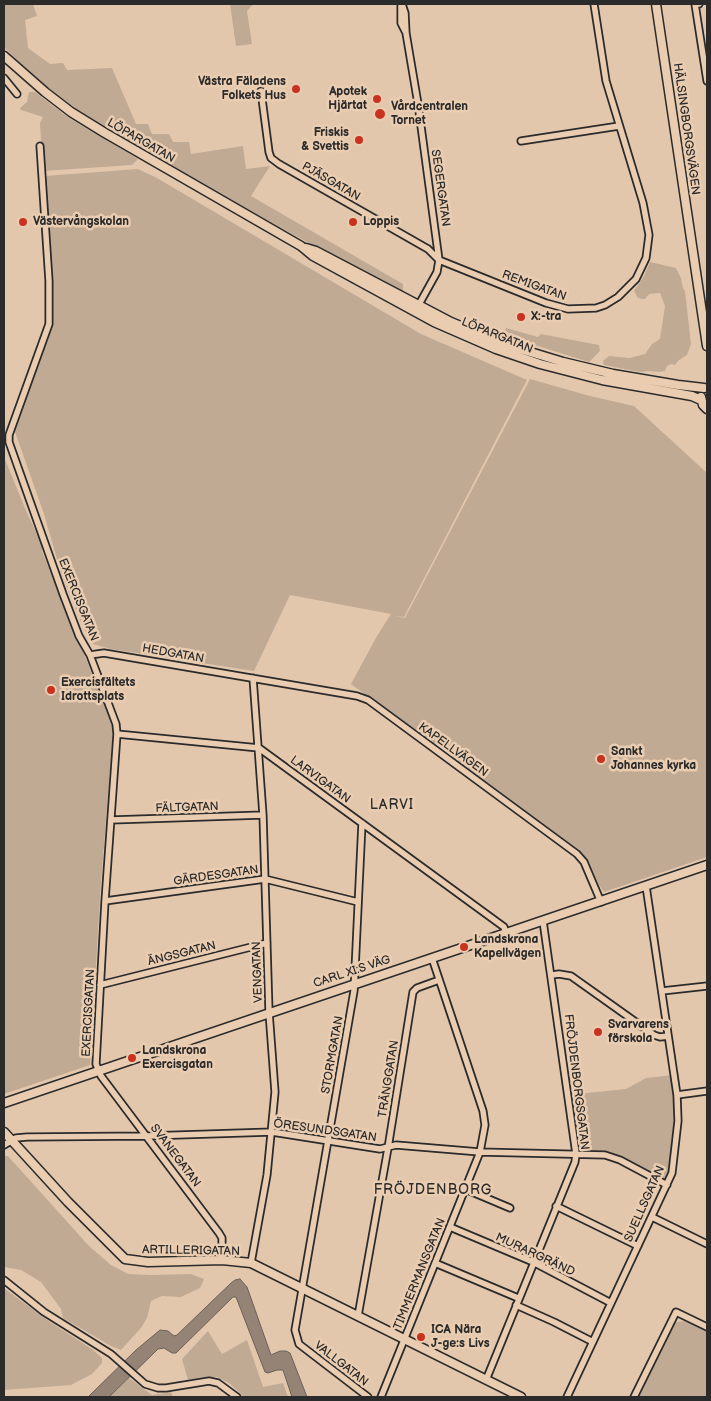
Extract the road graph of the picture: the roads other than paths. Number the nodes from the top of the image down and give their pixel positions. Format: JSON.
{"nodes":[{"id":1,"x":402,"y":4,"type":"edge"},
{"id":2,"x":594,"y":4,"type":"edge"},
{"id":3,"x":656,"y":4,"type":"edge"},
{"id":4,"x":699,"y":4,"type":"edge"},
{"id":5,"x":4,"y":56,"type":"edge"},
{"id":6,"x":4,"y":78,"type":"edge"},
{"id":7,"x":707,"y":81,"type":"edge"},
{"id":8,"x":260,"y":91,"type":"dead end"},
{"id":9,"x":17,"y":94,"type":"dead end"},
{"id":10,"x":619,"y":126,"type":"junction"},
{"id":11,"x":521,"y":141,"type":"dead end"},
{"id":12,"x":40,"y":146,"type":"dead end"},
{"id":13,"x":439,"y":260,"type":"junction"},
{"id":14,"x":417,"y":308,"type":"junction"},
{"id":15,"x":707,"y":346,"type":"edge"},
{"id":16,"x":706,"y":386,"type":"edge"},
{"id":17,"x":701,"y":400,"type":"junction"},
{"id":18,"x":707,"y":409,"type":"edge"},
{"id":19,"x":90,"y":655,"type":"junction"},
{"id":20,"x":253,"y":678,"type":"junction"},
{"id":21,"x":117,"y":734,"type":"junction"},
{"id":22,"x":259,"y":748,"type":"junction"},
{"id":23,"x":263,"y":815,"type":"junction"},
{"id":24,"x":111,"y":820,"type":"junction"},
{"id":25,"x":362,"y":823,"type":"junction"},
{"id":26,"x":707,"y":865,"type":"edge"},
{"id":27,"x":265,"y":879,"type":"junction"},
{"id":28,"x":646,"y":886,"type":"junction"},
{"id":29,"x":105,"y":901,"type":"junction"},
{"id":30,"x":358,"y":902,"type":"junction"},
{"id":31,"x":601,"y":902,"type":"junction"},
{"id":32,"x":543,"y":921,"type":"junction"},
{"id":33,"x":506,"y":933,"type":"junction"},
{"id":34,"x":268,"y":943,"type":"junction"},
{"id":35,"x":432,"y":958,"type":"junction"},
{"id":36,"x":552,"y":975,"type":"junction"},
{"id":37,"x":438,"y":980,"type":"junction"},
{"id":38,"x":355,"y":983,"type":"junction"},
{"id":39,"x":100,"y":984,"type":"junction"},
{"id":40,"x":707,"y":986,"type":"edge"},
{"id":41,"x":662,"y":991,"type":"junction"},
{"id":42,"x":269,"y":1012,"type":"junction"},
{"id":43,"x":668,"y":1036,"type":"junction"},
{"id":44,"x":98,"y":1070,"type":"junction"},
{"id":45,"x":707,"y":1092,"type":"edge"},
{"id":46,"x":677,"y":1095,"type":"junction"},
{"id":47,"x":4,"y":1103,"type":"edge"},
{"id":48,"x":4,"y":1132,"type":"edge"},
{"id":49,"x":272,"y":1132,"type":"junction"},
{"id":50,"x":147,"y":1136,"type":"junction"},
{"id":51,"x":328,"y":1142,"type":"junction"},
{"id":52,"x":7,"y":1143,"type":"edge"},
{"id":53,"x":388,"y":1148,"type":"junction"},
{"id":54,"x":480,"y":1152,"type":"junction"},
{"id":55,"x":576,"y":1154,"type":"junction"},
{"id":56,"x":667,"y":1185,"type":"junction"},
{"id":57,"x":465,"y":1189,"type":"junction"},
{"id":58,"x":556,"y":1206,"type":"junction"},
{"id":59,"x":510,"y":1208,"type":"dead end"},
{"id":60,"x":652,"y":1217,"type":"junction"},
{"id":61,"x":450,"y":1227,"type":"junction"},
{"id":62,"x":707,"y":1244,"type":"edge"},
{"id":63,"x":638,"y":1246,"type":"junction"},
{"id":64,"x":222,"y":1260,"type":"junction"},
{"id":65,"x":533,"y":1262,"type":"junction"},
{"id":66,"x":251,"y":1263,"type":"junction"},
{"id":67,"x":435,"y":1263,"type":"junction"},
{"id":68,"x":4,"y":1280,"type":"edge"},
{"id":69,"x":302,"y":1288,"type":"junction"},
{"id":70,"x":518,"y":1298,"type":"junction"},
{"id":71,"x":611,"y":1303,"type":"junction"},
{"id":72,"x":516,"y":1305,"type":"junction"},
{"id":73,"x":358,"y":1316,"type":"junction"},
{"id":74,"x":707,"y":1327,"type":"edge"},
{"id":75,"x":404,"y":1340,"type":"junction"},
{"id":76,"x":593,"y":1342,"type":"junction"},
{"id":77,"x":486,"y":1380,"type":"junction"},
{"id":78,"x":237,"y":1397,"type":"edge"},
{"id":79,"x":368,"y":1397,"type":"edge"},
{"id":80,"x":381,"y":1397,"type":"edge"},
{"id":81,"x":521,"y":1397,"type":"edge"},
{"id":82,"x":567,"y":1397,"type":"edge"},
{"id":83,"x":634,"y":1397,"type":"edge"}],
"edges":[{"from":1,"to":13,"type":"street","name":"SEGERGATAN"},
{"from":2,"to":10,"type":"street","name":"REMIGATAN"},
{"from":3,"to":15,"type":"street","name":"HÄLSINGBORGSVÄGEN"},
{"from":4,"to":7,"type":"street"},
{"from":5,"to":14,"type":"street","name":"LÖPARGATAN"},
{"from":6,"to":9,"type":"street"},
{"from":8,"to":13,"type":"street","name":"PJÄSGATAN"},
{"from":10,"to":11,"type":"street"},
{"from":10,"to":13,"type":"street","name":"REMIGATAN"},
{"from":12,"to":19,"type":"street","name":"EXERCISGATAN"},
{"from":13,"to":14,"type":"street","name":"SEGERGATAN"},
{"from":14,"to":16,"type":"street","name":"LÖPARGATAN"},
{"from":14,"to":17,"type":"street","name":"LÖPARGATAN"},
{"from":16,"to":17,"type":"street"},
{"from":17,"to":18,"type":"street"},
{"from":19,"to":20,"type":"street","name":"HEDGATAN"},
{"from":19,"to":21,"type":"street","name":"EXERCISGATAN"},
{"from":20,"to":22,"type":"street","name":"VENGATAN"},
{"from":20,"to":31,"type":"street","name":"KAPELLVÄGEN"},
{"from":21,"to":22,"type":"street"},
{"from":21,"to":24,"type":"street","name":"EXERCISGATAN"},
{"from":22,"to":23,"type":"street","name":"VENGATAN"},
{"from":22,"to":25,"type":"street","name":"LARVIGATAN"},
{"from":23,"to":24,"type":"street","name":"FÄLTGATAN"},
{"from":23,"to":27,"type":"street","name":"VENGATAN"},
{"from":24,"to":29,"type":"street","name":"EXERCISGATAN"},
{"from":25,"to":30,"type":"street","name":"STORMGATAN"},
{"from":25,"to":33,"type":"street","name":"LARVIGATAN"},
{"from":26,"to":28,"type":"street","name":"CARL XI:S VÄG"},
{"from":27,"to":29,"type":"street","name":"GÄRDESGATAN"},
{"from":27,"to":30,"type":"street","name":"GÄRDESGATAN"},
{"from":27,"to":34,"type":"street","name":"VENGATAN"},
{"from":28,"to":31,"type":"street","name":"CARL XI:S VÄG"},
{"from":28,"to":41,"type":"street","name":"SUELLSGATAN"},
{"from":29,"to":39,"type":"street","name":"EXERCISGATAN"},
{"from":30,"to":38,"type":"street","name":"STORMGATAN"},
{"from":31,"to":32,"type":"street","name":"CARL XI:S VÄG"},
{"from":32,"to":33,"type":"street","name":"CARL XI:S VÄG"},
{"from":32,"to":36,"type":"street","name":"FRÖJDENBORGSGATAN"},
{"from":33,"to":35,"type":"street","name":"CARL XI:S VÄG"},
{"from":34,"to":39,"type":"street","name":"ÄNGSGATAN"},
{"from":34,"to":42,"type":"street","name":"VENGATAN"},
{"from":35,"to":37,"type":"street","name":"TIMMERMANSGATAN"},
{"from":35,"to":38,"type":"street","name":"CARL XI:S VÄG"},
{"from":36,"to":43,"type":"street"},
{"from":36,"to":55,"type":"street","name":"FRÖJDENBORGSGATAN"},
{"from":37,"to":53,"type":"street","name":"TRÄNGGATAN"},
{"from":37,"to":54,"type":"street","name":"TIMMERMANSGATAN"},
{"from":38,"to":42,"type":"street","name":"CARL XI:S VÄG"},
{"from":38,"to":51,"type":"street","name":"STORMGATAN"},
{"from":39,"to":44,"type":"street","name":"EXERCISGATAN"},
{"from":40,"to":41,"type":"street"},
{"from":41,"to":43,"type":"street","name":"SUELLSGATAN"},
{"from":42,"to":44,"type":"street","name":"CARL XI:S VÄG"},
{"from":42,"to":49,"type":"street","name":"VENGATAN"},
{"from":43,"to":46,"type":"street","name":"SUELLSGATAN"},
{"from":44,"to":47,"type":"street","name":"CARL XI:S VÄG"},
{"from":44,"to":50,"type":"street","name":"SVANEGATAN"},
{"from":45,"to":46,"type":"street"},
{"from":46,"to":56,"type":"street","name":"SUELLSGATAN"},
{"from":48,"to":52,"type":"street","name":"ARTILLERIGATAN"},
{"from":49,"to":50,"type":"street","name":"ÖRESUNDSGATAN"},
{"from":49,"to":51,"type":"street","name":"ÖRESUNDSGATAN"},
{"from":49,"to":66,"type":"street","name":"VENGATAN"},
{"from":50,"to":52,"type":"street","name":"ÖRESUNDSGATAN"},
{"from":50,"to":64,"type":"street","name":"SVANEGATAN"},
{"from":51,"to":53,"type":"street","name":"ÖRESUNDSGATAN"},
{"from":51,"to":69,"type":"street","name":"STORMGATAN"},
{"from":52,"to":64,"type":"street","name":"ARTILLERIGATAN"},
{"from":53,"to":54,"type":"street","name":"ÖRESUNDSGATAN"},
{"from":53,"to":73,"type":"street","name":"TRÄNGGATAN"},
{"from":54,"to":55,"type":"street","name":"ÖRESUNDSGATAN"},
{"from":54,"to":57,"type":"street","name":"TIMMERMANSGATAN"},
{"from":55,"to":56,"type":"street","name":"ÖRESUNDSGATAN"},
{"from":55,"to":58,"type":"street","name":"FRÖJDENBORGSGATAN"},
{"from":56,"to":60,"type":"street","name":"SUELLSGATAN"},
{"from":57,"to":59,"type":"street"},
{"from":57,"to":61,"type":"street","name":"TIMMERMANSGATAN"},
{"from":58,"to":63,"type":"street"},
{"from":58,"to":65,"type":"street","name":"FRÖJDENBORGSGATAN"},
{"from":60,"to":62,"type":"street"},
{"from":60,"to":63,"type":"street","name":"SUELLSGATAN"},
{"from":61,"to":65,"type":"street","name":"MURARGRÄND"},
{"from":61,"to":67,"type":"street","name":"TIMMERMANSGATAN"},
{"from":63,"to":71,"type":"street","name":"SUELLSGATAN"},
{"from":64,"to":66,"type":"street","name":"ARTILLERIGATAN"},
{"from":65,"to":70,"type":"street","name":"FRÖJDENBORGSGATAN"},
{"from":65,"to":71,"type":"street","name":"MURARGRÄND"},
{"from":66,"to":69,"type":"street","name":"ARTILLERIGATAN"},
{"from":67,"to":70,"type":"street"},
{"from":67,"to":75,"type":"street","name":"TIMMERMANSGATAN"},
{"from":68,"to":78,"type":"street"},
{"from":69,"to":73,"type":"street","name":"ARTILLERIGATAN"},
{"from":69,"to":79,"type":"street","name":"VALLGATAN"},
{"from":70,"to":72,"type":"street","name":"FRÖJDENBORGSGATAN"},
{"from":71,"to":76,"type":"street","name":"SUELLSGATAN"},
{"from":72,"to":76,"type":"street"},
{"from":72,"to":77,"type":"street","name":"FRÖJDENBORGSGATAN"},
{"from":73,"to":75,"type":"street","name":"ARTILLERIGATAN"},
{"from":74,"to":83,"type":"street"},
{"from":75,"to":77,"type":"street","name":"ARTILLERIGATAN"},
{"from":75,"to":80,"type":"street","name":"TIMMERMANSGATAN"},
{"from":76,"to":82,"type":"street","name":"SUELLSGATAN"},
{"from":77,"to":81,"type":"street","name":"ARTILLERIGATAN"}]}
